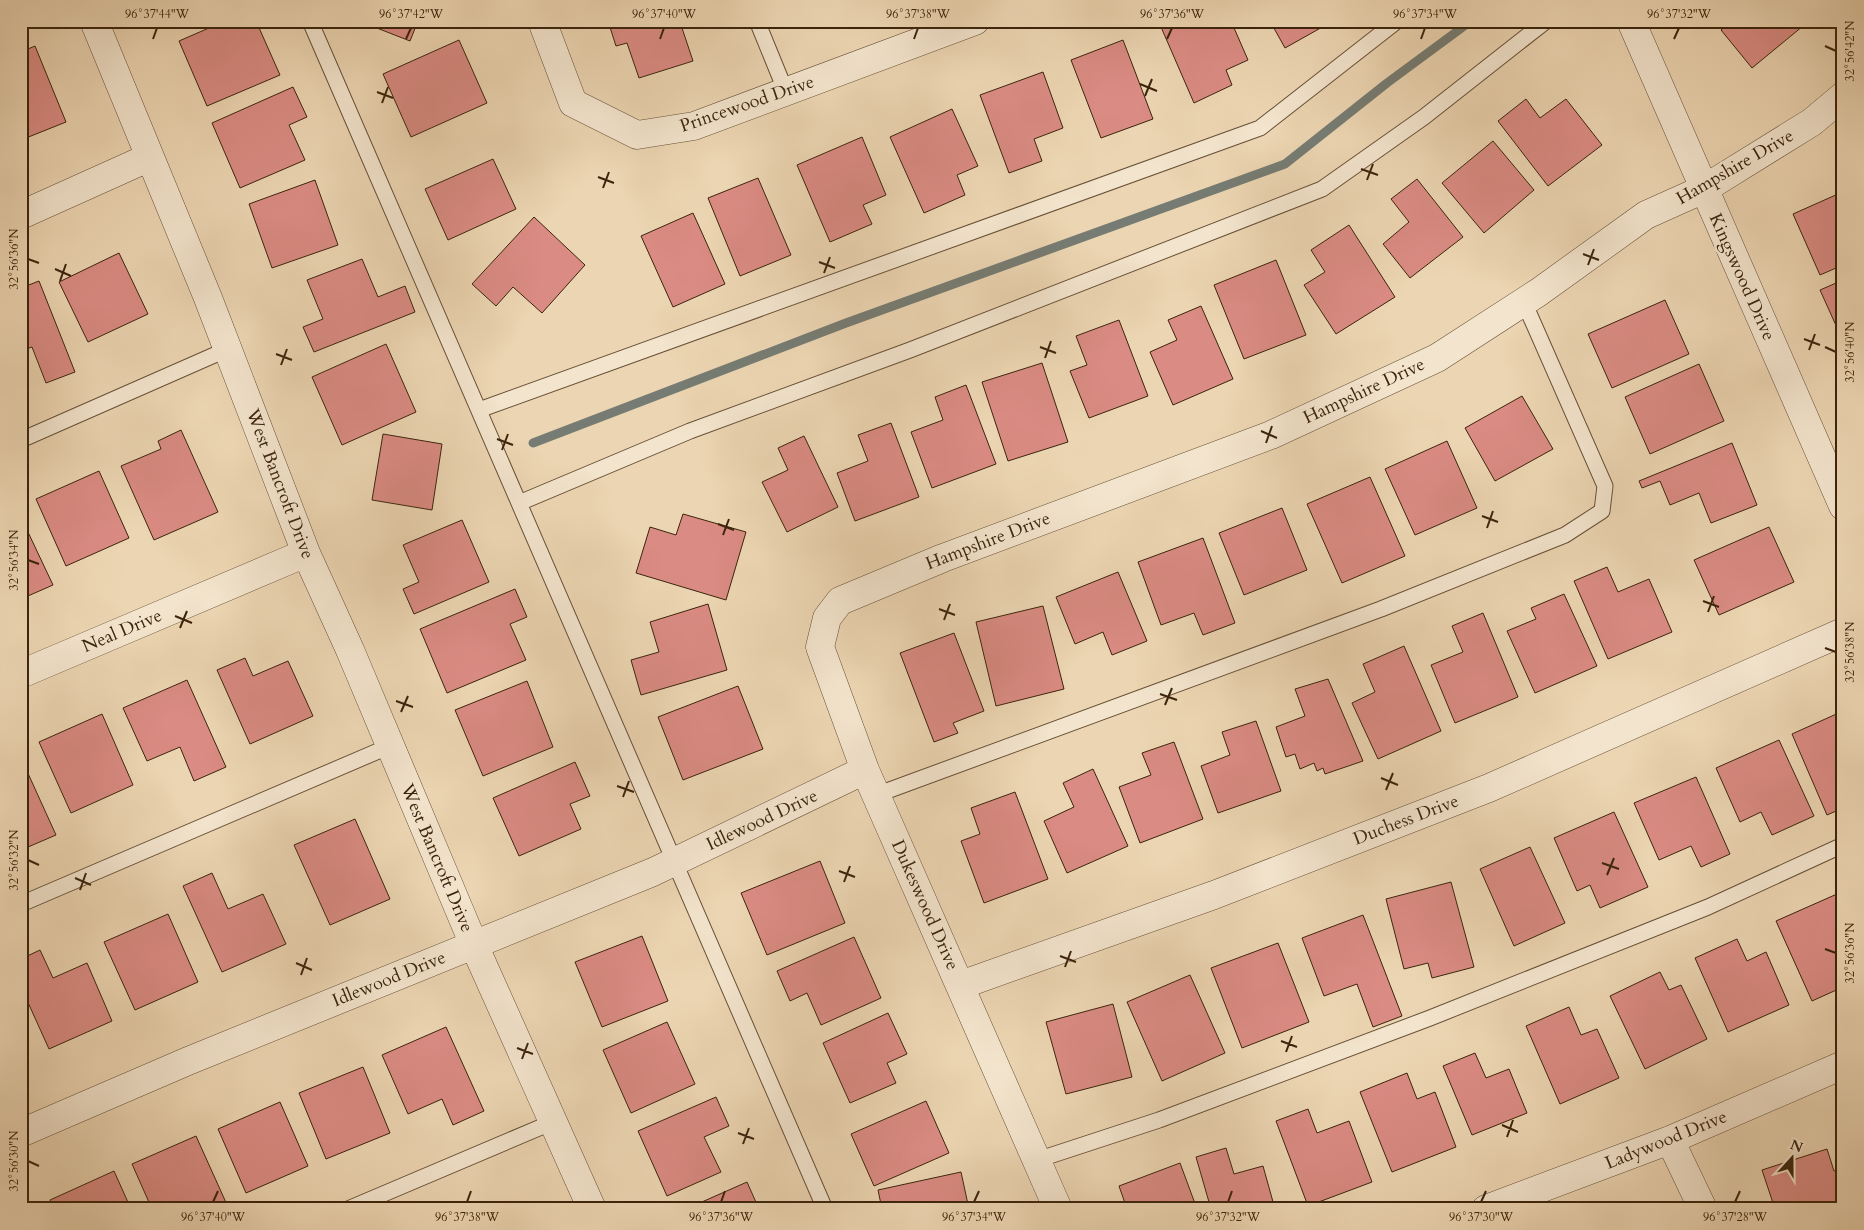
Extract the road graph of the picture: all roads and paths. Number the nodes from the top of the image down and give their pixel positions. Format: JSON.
{"nodes":[{"id":1,"x":94,"y":21,"type":"edge"},
{"id":2,"x":310,"y":21,"type":"edge"},
{"id":3,"x":542,"y":21,"type":"edge"},
{"id":4,"x":757,"y":21,"type":"edge"},
{"id":5,"x":975,"y":21,"type":"edge"},
{"id":6,"x":1397,"y":21,"type":"edge"},
{"id":7,"x":1546,"y":21,"type":"edge"},
{"id":8,"x":1631,"y":21,"type":"edge"},
{"id":9,"x":786,"y":92,"type":"junction"},
{"id":10,"x":1843,"y":96,"type":"edge"},
{"id":11,"x":150,"y":157,"type":"junction"},
{"id":12,"x":1704,"y":189,"type":"junction"},
{"id":13,"x":21,"y":214,"type":"edge"},
{"id":14,"x":1524,"y":302,"type":"junction"},
{"id":15,"x":228,"y":349,"type":"junction"},
{"id":16,"x":479,"y":410,"type":"junction"},
{"id":17,"x":21,"y":440,"type":"edge"},
{"id":18,"x":519,"y":503,"type":"junction"},
{"id":19,"x":1843,"y":506,"type":"edge"},
{"id":20,"x":306,"y":553,"type":"junction"},
{"id":21,"x":840,"y":601,"type":"joint"},
{"id":22,"x":1843,"y":632,"type":"edge"},
{"id":23,"x":21,"y":674,"type":"edge"},
{"id":24,"x":390,"y":746,"type":"junction"},
{"id":25,"x":870,"y":782,"type":"junction"},
{"id":26,"x":1843,"y":845,"type":"edge"},
{"id":27,"x":675,"y":861,"type":"junction"},
{"id":28,"x":21,"y":904,"type":"edge"},
{"id":29,"x":474,"y":945,"type":"junction"},
{"id":30,"x":961,"y":985,"type":"junction"},
{"id":31,"x":1843,"y":1065,"type":"edge"},
{"id":32,"x":554,"y":1122,"type":"junction"},
{"id":33,"x":21,"y":1133,"type":"edge"},
{"id":34,"x":1670,"y":1140,"type":"junction"},
{"id":35,"x":1037,"y":1160,"type":"junction"},
{"id":36,"x":348,"y":1209,"type":"edge"},
{"id":37,"x":592,"y":1209,"type":"edge"},
{"id":38,"x":825,"y":1209,"type":"edge"},
{"id":39,"x":1058,"y":1209,"type":"edge"},
{"id":40,"x":1486,"y":1209,"type":"edge"},
{"id":41,"x":1703,"y":1209,"type":"edge"}],
"edges":[{"from":1,"to":11,"type":"street","name":"West Bancroft Drive"},
{"from":2,"to":16,"type":"lane"},
{"from":3,"to":9,"type":"street","name":"Princewood Drive"},
{"from":4,"to":9,"type":"lane"},
{"from":5,"to":9,"type":"street","name":"Princewood Drive"},
{"from":6,"to":16,"type":"lane"},
{"from":7,"to":18,"type":"lane"},
{"from":8,"to":12,"type":"street","name":"Kingswood Drive"},
{"from":10,"to":12,"type":"street","name":"Hampshire Drive"},
{"from":11,"to":13,"type":"street"},
{"from":11,"to":15,"type":"street","name":"West Bancroft Drive"},
{"from":12,"to":14,"type":"street","name":"Hampshire Drive"},
{"from":12,"to":19,"type":"street","name":"Kingswood Drive"},
{"from":14,"to":21,"type":"street","name":"Hampshire Drive"},
{"from":14,"to":25,"type":"lane"},
{"from":15,"to":17,"type":"lane"},
{"from":15,"to":20,"type":"street","name":"West Bancroft Drive"},
{"from":16,"to":18,"type":"lane"},
{"from":18,"to":27,"type":"lane"},
{"from":20,"to":23,"type":"street","name":"Neal Drive"},
{"from":20,"to":24,"type":"street","name":"West Bancroft Drive"},
{"from":21,"to":25,"type":"street","name":"Dukeswood Drive"},
{"from":22,"to":30,"type":"street","name":"Duchess Drive"},
{"from":24,"to":28,"type":"lane"},
{"from":24,"to":29,"type":"street","name":"West Bancroft Drive"},
{"from":25,"to":27,"type":"street","name":"Idlewood Drive"},
{"from":25,"to":30,"type":"street","name":"Dukeswood Drive"},
{"from":26,"to":35,"type":"lane"},
{"from":27,"to":29,"type":"street","name":"Idlewood Drive"},
{"from":27,"to":38,"type":"lane"},
{"from":29,"to":32,"type":"street","name":"West Bancroft Drive"},
{"from":29,"to":33,"type":"street","name":"Idlewood Drive"},
{"from":30,"to":35,"type":"street","name":"Dukeswood Drive"},
{"from":31,"to":34,"type":"street","name":"Ladywood Drive"},
{"from":32,"to":36,"type":"lane"},
{"from":32,"to":37,"type":"street","name":"West Bancroft Drive"},
{"from":34,"to":40,"type":"street","name":"Ladywood Drive"},
{"from":34,"to":41,"type":"street"},
{"from":35,"to":39,"type":"street","name":"Dukeswood Drive"}]}
